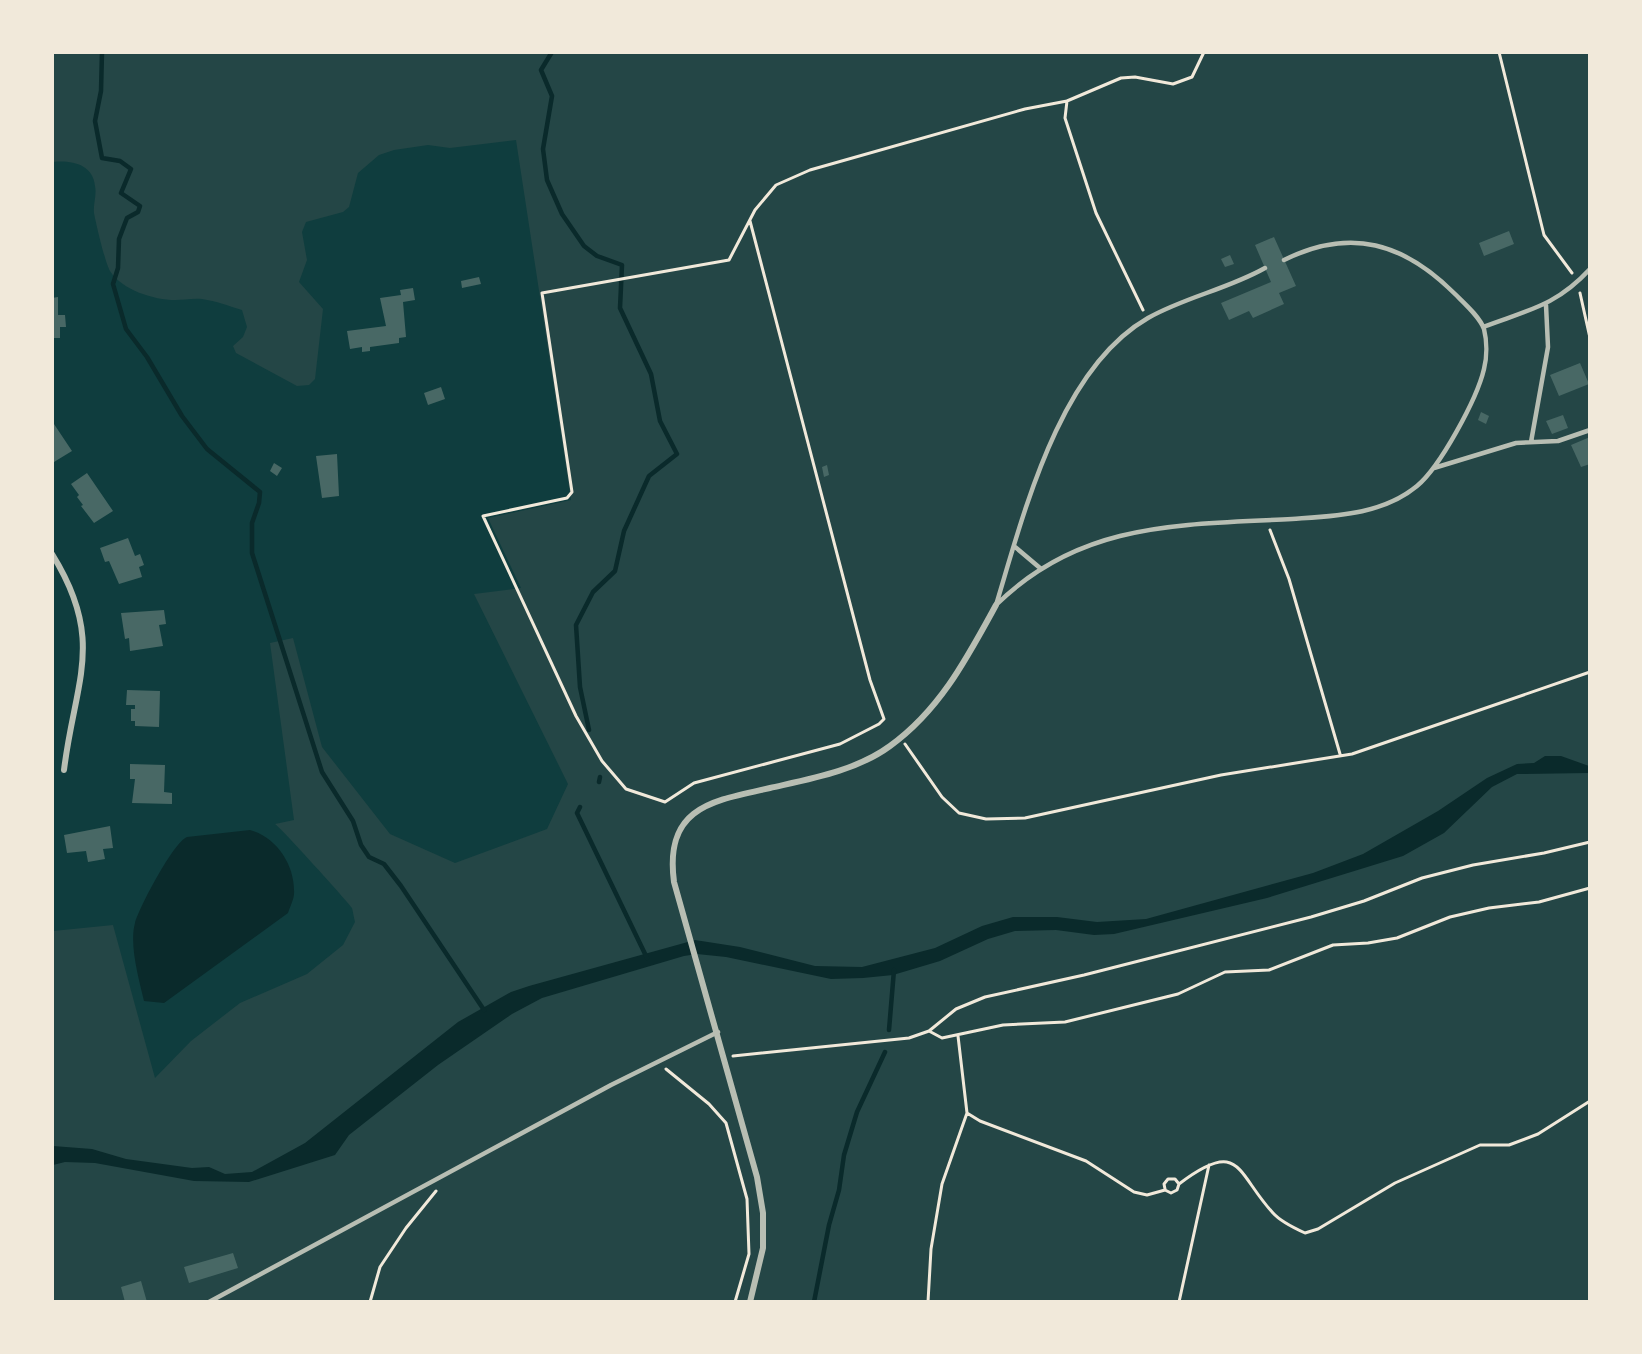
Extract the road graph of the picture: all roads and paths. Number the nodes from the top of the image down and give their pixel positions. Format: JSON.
{"nodes":[{"id":1,"x":1204,"y":52,"type":"edge"},
{"id":2,"x":1500,"y":52,"type":"edge"},
{"id":3,"x":1067,"y":101,"type":"junction"},
{"id":4,"x":750,"y":221,"type":"junction"},
{"id":5,"x":1284,"y":260,"type":"dead end"},
{"id":6,"x":1265,"y":268,"type":"dead end"},
{"id":7,"x":1590,"y":269,"type":"edge"},
{"id":8,"x":1578,"y":283,"type":"junction"},
{"id":9,"x":1546,"y":305,"type":"junction"},
{"id":10,"x":1147,"y":318,"type":"junction"},
{"id":11,"x":1483,"y":327,"type":"junction"},
{"id":12,"x":1590,"y":338,"type":"edge"},
{"id":13,"x":1590,"y":430,"type":"edge"},
{"id":14,"x":1531,"y":442,"type":"junction"},
{"id":15,"x":1434,"y":468,"type":"junction"},
{"id":16,"x":1266,"y":520,"type":"junction"},
{"id":17,"x":1014,"y":546,"type":"junction"},
{"id":18,"x":52,"y":554,"type":"edge"},
{"id":19,"x":1040,"y":568,"type":"junction"},
{"id":20,"x":996,"y":605,"type":"junction"},
{"id":21,"x":1590,"y":672,"type":"edge"},
{"id":22,"x":901,"y":737,"type":"junction"},
{"id":23,"x":1340,"y":754,"type":"junction"},
{"id":24,"x":64,"y":770,"type":"dead end"},
{"id":25,"x":1590,"y":842,"type":"edge"},
{"id":26,"x":1590,"y":888,"type":"edge"},
{"id":27,"x":929,"y":1031,"type":"junction"},
{"id":28,"x":718,"y":1032,"type":"junction"},
{"id":29,"x":958,"y":1036,"type":"junction"},
{"id":30,"x":735,"y":1056,"type":"dead end"},
{"id":31,"x":665,"y":1068,"type":"dead end"},
{"id":32,"x":1590,"y":1101,"type":"edge"},
{"id":33,"x":967,"y":1113,"type":"junction"},
{"id":34,"x":1209,"y":1165,"type":"junction"},
{"id":35,"x":1179,"y":1184,"type":"junction"},
{"id":36,"x":438,"y":1188,"type":"dead end"},
{"id":37,"x":1165,"y":1190,"type":"junction"},
{"id":38,"x":209,"y":1302,"type":"edge"},
{"id":39,"x":370,"y":1302,"type":"edge"},
{"id":40,"x":735,"y":1302,"type":"edge"},
{"id":41,"x":750,"y":1302,"type":"edge"},
{"id":42,"x":928,"y":1302,"type":"edge"},
{"id":43,"x":1179,"y":1302,"type":"edge"}],
"edges":[{"from":1,"to":3,"type":"path"},
{"from":2,"to":8,"type":"path"},
{"from":3,"to":4,"type":"path"},
{"from":3,"to":10,"type":"path"},
{"from":4,"to":4,"type":"path"},
{"from":5,"to":11,"type":"lane"},
{"from":6,"to":10,"type":"lane"},
{"from":7,"to":8,"type":"lane"},
{"from":8,"to":9,"type":"lane"},
{"from":8,"to":12,"type":"path"},
{"from":9,"to":11,"type":"lane"},
{"from":9,"to":14,"type":"lane"},
{"from":10,"to":17,"type":"lane"},
{"from":11,"to":15,"type":"lane"},
{"from":13,"to":14,"type":"lane"},
{"from":14,"to":15,"type":"lane"},
{"from":15,"to":16,"type":"lane"},
{"from":16,"to":19,"type":"lane"},
{"from":16,"to":23,"type":"path"},
{"from":17,"to":19,"type":"lane"},
{"from":17,"to":20,"type":"lane"},
{"from":18,"to":24,"type":"street"},
{"from":19,"to":20,"type":"lane"},
{"from":20,"to":22,"type":"street"},
{"from":21,"to":23,"type":"path"},
{"from":22,"to":23,"type":"path"},
{"from":22,"to":28,"type":"street"},
{"from":25,"to":27,"type":"path"},
{"from":26,"to":29,"type":"path"},
{"from":27,"to":29,"type":"path"},
{"from":27,"to":30,"type":"path"},
{"from":28,"to":38,"type":"lane"},
{"from":28,"to":41,"type":"street"},
{"from":29,"to":33,"type":"path"},
{"from":31,"to":40,"type":"path"},
{"from":32,"to":34,"type":"path"},
{"from":33,"to":37,"type":"path"},
{"from":33,"to":42,"type":"path"},
{"from":34,"to":35,"type":"path"},
{"from":34,"to":43,"type":"path"},
{"from":35,"to":37,"type":"path"},
{"from":35,"to":37,"type":"path"},
{"from":36,"to":39,"type":"path"}]}
